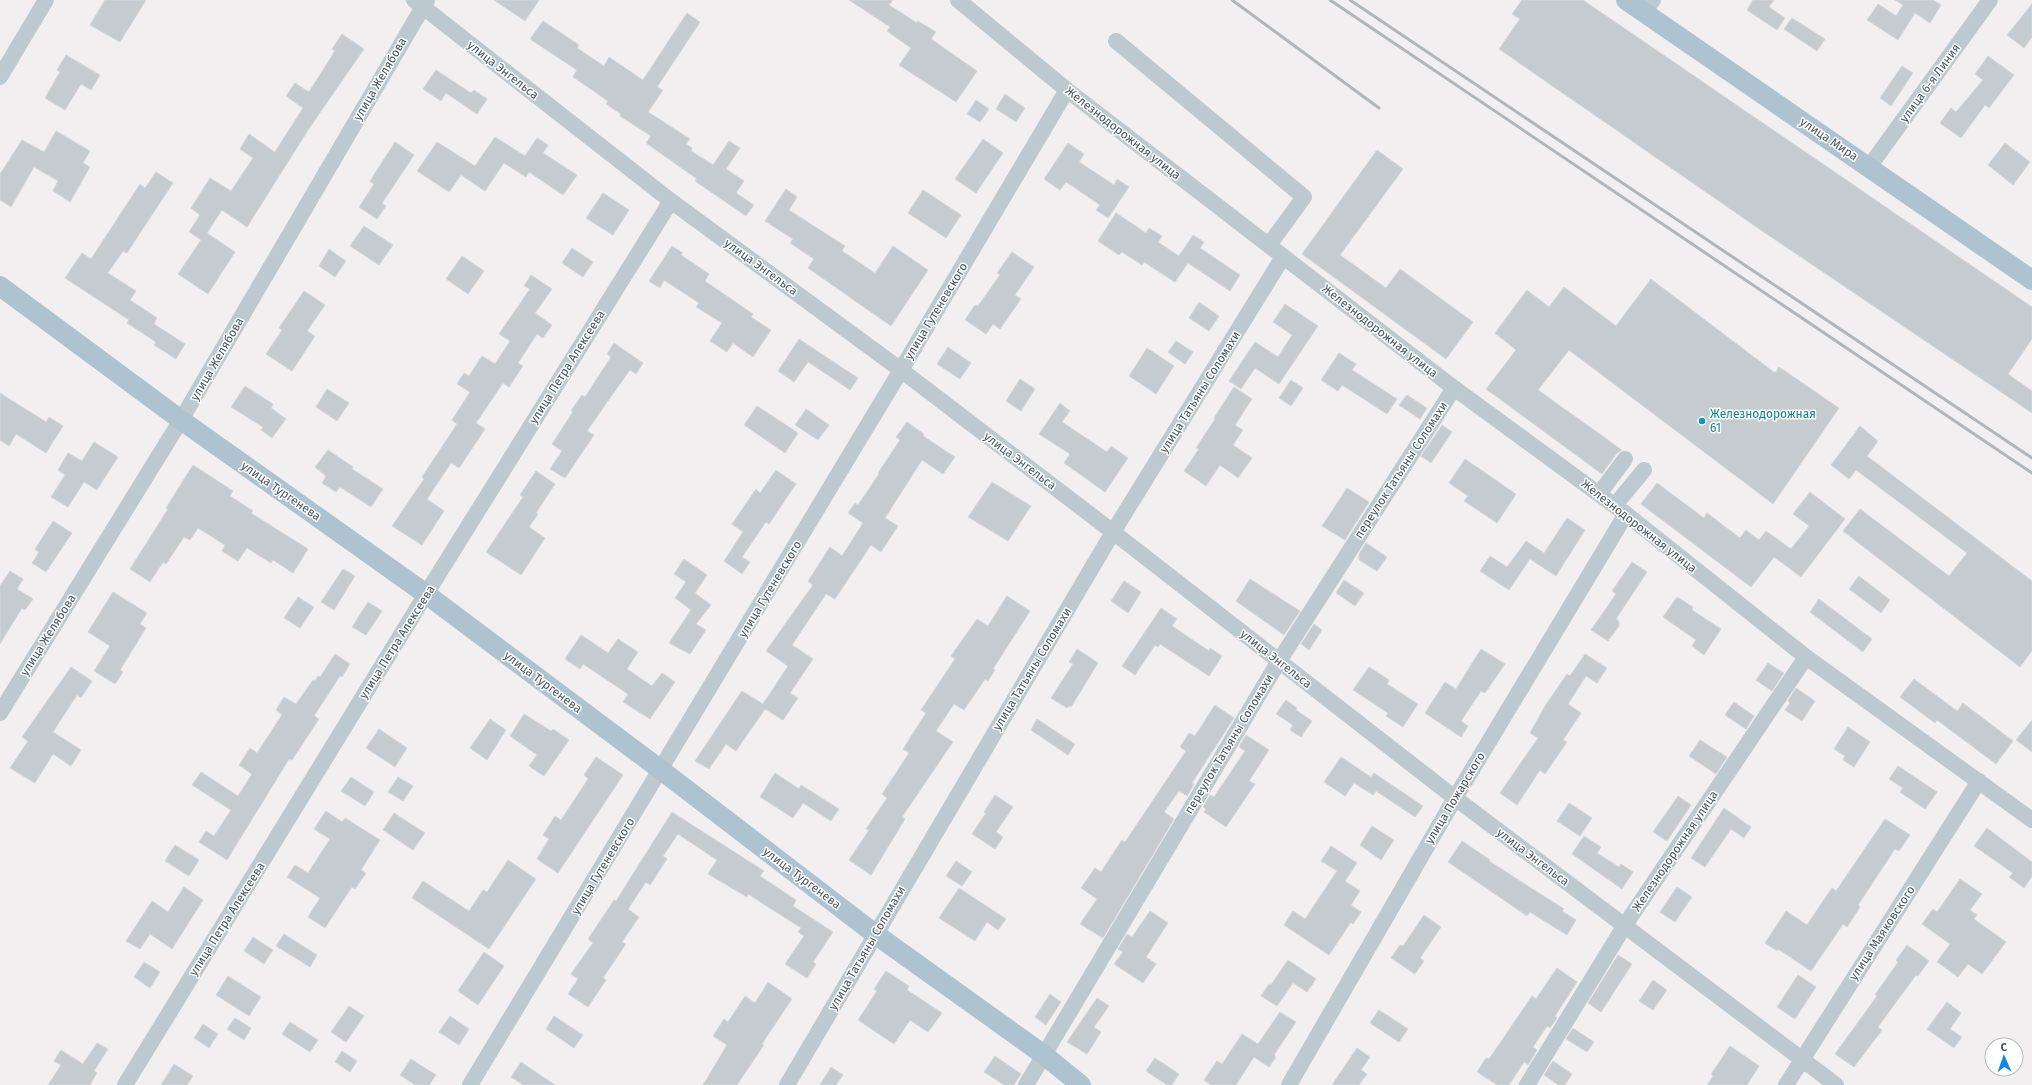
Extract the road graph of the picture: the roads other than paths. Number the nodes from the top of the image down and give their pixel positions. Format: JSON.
{"nodes":[{"id":1,"x":46,"y":0,"type":"edge"},
{"id":2,"x":958,"y":0,"type":"edge"},
{"id":3,"x":1626,"y":0,"type":"edge"},
{"id":4,"x":1990,"y":0,"type":"edge"},
{"id":5,"x":421,"y":2,"type":"edge"},
{"id":6,"x":1649,"y":6,"type":"edge"},
{"id":7,"x":1116,"y":41,"type":"dead end"},
{"id":8,"x":0,"y":77,"type":"edge"},
{"id":9,"x":1067,"y":90,"type":"junction"},
{"id":10,"x":1869,"y":167,"type":"junction"},
{"id":11,"x":670,"y":201,"type":"junction"},
{"id":12,"x":1268,"y":245,"type":"junction"},
{"id":13,"x":1283,"y":257,"type":"junction"},
{"id":14,"x":2032,"y":280,"type":"edge"},
{"id":15,"x":0,"y":286,"type":"edge"},
{"id":16,"x":901,"y":370,"type":"junction"},
{"id":17,"x":1454,"y":388,"type":"junction"},
{"id":18,"x":181,"y":420,"type":"junction"},
{"id":19,"x":1625,"y":458,"type":"dead end"},
{"id":20,"x":1644,"y":470,"type":"dead end"},
{"id":21,"x":1599,"y":494,"type":"junction"},
{"id":22,"x":1621,"y":510,"type":"junction"},
{"id":23,"x":1113,"y":532,"type":"junction"},
{"id":24,"x":426,"y":594,"type":"junction"},
{"id":25,"x":1806,"y":657,"type":"junction"},
{"id":26,"x":1279,"y":662,"type":"junction"},
{"id":27,"x":0,"y":713,"type":"edge"},
{"id":28,"x":661,"y":770,"type":"junction"},
{"id":29,"x":1978,"y":781,"type":"junction"},
{"id":30,"x":1455,"y":798,"type":"junction"},
{"id":31,"x":2032,"y":820,"type":"edge"},
{"id":32,"x":1625,"y":925,"type":"junction"},
{"id":33,"x":875,"y":934,"type":"junction"},
{"id":34,"x":1044,"y":1055,"type":"junction"},
{"id":35,"x":1801,"y":1058,"type":"junction"},
{"id":36,"x":125,"y":1085,"type":"edge"},
{"id":37,"x":470,"y":1085,"type":"edge"},
{"id":38,"x":787,"y":1085,"type":"edge"},
{"id":39,"x":1026,"y":1085,"type":"edge"},
{"id":40,"x":1081,"y":1085,"type":"edge"},
{"id":41,"x":1289,"y":1085,"type":"edge"},
{"id":42,"x":1527,"y":1085,"type":"edge"},
{"id":43,"x":1786,"y":1085,"type":"edge"},
{"id":44,"x":1836,"y":1085,"type":"edge"}],
"edges":[{"from":1,"to":8,"type":"street"},
{"from":2,"to":9,"type":"street","name":"Железнодорожная улица"},
{"from":3,"to":6,"type":"main road","name":"улица Мира"},
{"from":4,"to":10,"type":"street","name":"улица 6-я Линия"},
{"from":5,"to":11,"type":"street","name":"улица Энгельса"},
{"from":5,"to":18,"type":"street","name":"улица Желябова"},
{"from":6,"to":10,"type":"main road","name":"улица Мира"},
{"from":7,"to":12,"type":"street"},
{"from":9,"to":12,"type":"street","name":"Железнодорожная улица"},
{"from":9,"to":16,"type":"street","name":"улица Гутеневского"},
{"from":10,"to":14,"type":"main road","name":"улица Мира"},
{"from":11,"to":16,"type":"street","name":"улица Энгельса"},
{"from":11,"to":24,"type":"street","name":"улица Петра Алексеева"},
{"from":12,"to":13,"type":"street","name":"Железнодорожная улица"},
{"from":13,"to":17,"type":"street","name":"Железнодорожная улица"},
{"from":13,"to":23,"type":"street","name":"улица Татьяны Соломахи"},
{"from":15,"to":18,"type":"main road","name":"улица Тургенева"},
{"from":16,"to":23,"type":"street","name":"улица Энгельса"},
{"from":16,"to":28,"type":"street","name":"улица Гутеневского"},
{"from":17,"to":21,"type":"street","name":"Железнодорожная улица"},
{"from":17,"to":26,"type":"street","name":"переулок Татьяны Соломахи"},
{"from":18,"to":24,"type":"main road","name":"улица Тургенева"},
{"from":18,"to":27,"type":"street","name":"улица Желябова"},
{"from":19,"to":21,"type":"street"},
{"from":20,"to":22,"type":"street","name":"улица Пожарского"},
{"from":21,"to":22,"type":"street","name":"Железнодорожная улица"},
{"from":22,"to":25,"type":"street","name":"Железнодорожная улица"},
{"from":22,"to":30,"type":"street","name":"улица Пожарского"},
{"from":23,"to":26,"type":"street","name":"улица Энгельса"},
{"from":23,"to":33,"type":"street","name":"улица Татьяны Соломахи"},
{"from":24,"to":28,"type":"main road","name":"улица Тургенева"},
{"from":24,"to":36,"type":"street","name":"улица Петра Алексеева"},
{"from":25,"to":29,"type":"street","name":"Железнодорожная улица"},
{"from":25,"to":32,"type":"street","name":"Железнодорожная улица"},
{"from":26,"to":30,"type":"street","name":"улица Энгельса"},
{"from":26,"to":34,"type":"street","name":"переулок Татьяны Соломахи"},
{"from":28,"to":33,"type":"main road","name":"улица Тургенева"},
{"from":28,"to":37,"type":"street","name":"улица Гутеневского"},
{"from":29,"to":31,"type":"street","name":"Железнодорожная улица"},
{"from":29,"to":35,"type":"street","name":"улица Маяковского"},
{"from":30,"to":32,"type":"street","name":"улица Энгельса"},
{"from":30,"to":41,"type":"street","name":"улица Пожарского"},
{"from":32,"to":35,"type":"street","name":"улица Энгельса"},
{"from":32,"to":42,"type":"street"},
{"from":33,"to":34,"type":"main road","name":"улица Тургенева"},
{"from":33,"to":38,"type":"street","name":"улица Татьяны Соломахи"},
{"from":34,"to":39,"type":"street","name":"переулок Татьяны Соломахи"},
{"from":34,"to":40,"type":"main road","name":"улица Тургенева"},
{"from":35,"to":43,"type":"street","name":"улица Маяковского"},
{"from":35,"to":44,"type":"street","name":"улица Энгельса"}]}
